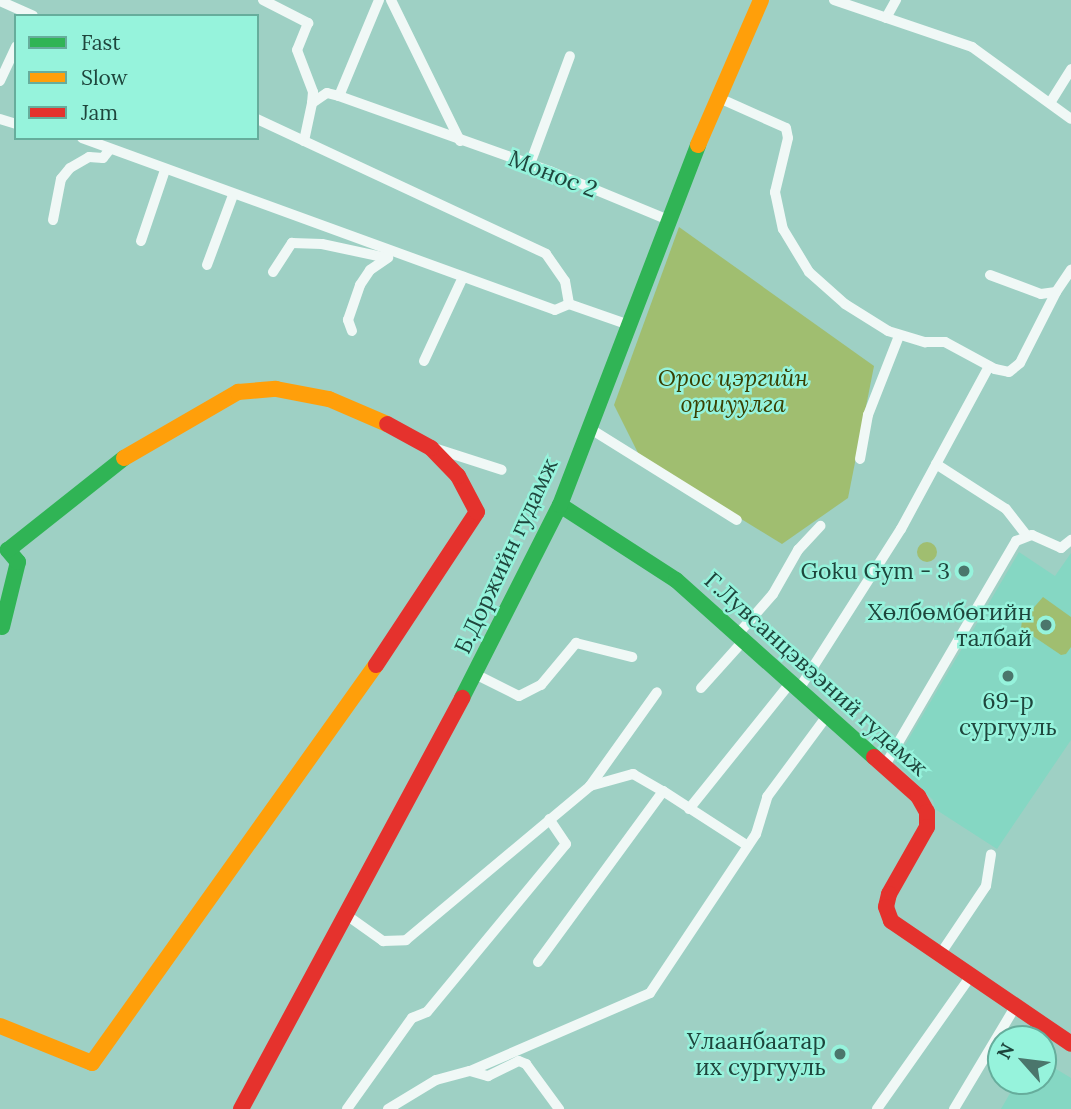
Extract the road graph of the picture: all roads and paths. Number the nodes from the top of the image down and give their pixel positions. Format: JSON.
{"nodes":[{"id":1,"x":263,"y":0,"type":"edge"},
{"id":2,"x":379,"y":0,"type":"edge"},
{"id":3,"x":391,"y":0,"type":"edge"},
{"id":4,"x":761,"y":0,"type":"edge"},
{"id":5,"x":834,"y":0,"type":"edge"},
{"id":6,"x":896,"y":0,"type":"edge"},
{"id":7,"x":0,"y":1,"type":"edge"},
{"id":8,"x":28,"y":14,"type":"edge"},
{"id":9,"x":886,"y":18,"type":"junction"},
{"id":10,"x":14,"y":51,"type":"edge"},
{"id":11,"x":570,"y":56,"type":"dead end"},
{"id":12,"x":1071,"y":69,"type":"edge"},
{"id":13,"x":0,"y":81,"type":"edge"},
{"id":14,"x":339,"y":96,"type":"junction"},
{"id":15,"x":719,"y":98,"type":"junction"},
{"id":16,"x":312,"y":103,"type":"junction"},
{"id":17,"x":1050,"y":103,"type":"junction"},
{"id":18,"x":1071,"y":119,"type":"edge"},
{"id":19,"x":259,"y":120,"type":"edge"},
{"id":20,"x":87,"y":140,"type":"edge"},
{"id":21,"x":303,"y":141,"type":"junction"},
{"id":22,"x":460,"y":141,"type":"junction"},
{"id":23,"x":110,"y":149,"type":"junction"},
{"id":24,"x":530,"y":164,"type":"junction"},
{"id":25,"x":165,"y":170,"type":"junction"},
{"id":26,"x":233,"y":195,"type":"junction"},
{"id":27,"x":666,"y":219,"type":"junction"},
{"id":28,"x":53,"y":220,"type":"dead end"},
{"id":29,"x":141,"y":241,"type":"dead end"},
{"id":30,"x":392,"y":256,"type":"junction"},
{"id":31,"x":206,"y":265,"type":"dead end"},
{"id":32,"x":1071,"y":270,"type":"edge"},
{"id":33,"x":273,"y":272,"type":"dead end"},
{"id":34,"x":990,"y":275,"type":"dead end"},
{"id":35,"x":463,"y":277,"type":"junction"},
{"id":36,"x":1056,"y":292,"type":"junction"},
{"id":37,"x":569,"y":304,"type":"junction"},
{"id":38,"x":626,"y":324,"type":"junction"},
{"id":39,"x":352,"y":331,"type":"dead end"},
{"id":40,"x":899,"y":336,"type":"junction"},
{"id":41,"x":424,"y":361,"type":"dead end"},
{"id":42,"x":989,"y":366,"type":"junction"},
{"id":43,"x":589,"y":428,"type":"junction"},
{"id":44,"x":431,"y":448,"type":"junction"},
{"id":45,"x":860,"y":459,"type":"dead end"},
{"id":46,"x":936,"y":464,"type":"junction"},
{"id":47,"x":502,"y":470,"type":"dead end"},
{"id":48,"x":560,"y":505,"type":"junction"},
{"id":49,"x":737,"y":520,"type":"dead end"},
{"id":50,"x":820,"y":526,"type":"dead end"},
{"id":51,"x":1027,"y":536,"type":"junction"},
{"id":52,"x":1071,"y":540,"type":"edge"},
{"id":53,"x":3,"y":552,"type":"edge"},
{"id":54,"x":2,"y":627,"type":"dead end"},
{"id":55,"x":741,"y":637,"type":"junction"},
{"id":56,"x":632,"y":657,"type":"dead end"},
{"id":57,"x":475,"y":674,"type":"junction"},
{"id":58,"x":795,"y":686,"type":"junction"},
{"id":59,"x":701,"y":688,"type":"dead end"},
{"id":60,"x":657,"y":692,"type":"dead end"},
{"id":61,"x":827,"y":716,"type":"junction"},
{"id":62,"x":884,"y":767,"type":"junction"},
{"id":63,"x":590,"y":786,"type":"junction"},
{"id":64,"x":663,"y":791,"type":"junction"},
{"id":65,"x":689,"y":809,"type":"junction"},
{"id":66,"x":549,"y":819,"type":"junction"},
{"id":67,"x":748,"y":846,"type":"junction"},
{"id":68,"x":991,"y":855,"type":"dead end"},
{"id":69,"x":345,"y":914,"type":"junction"},
{"id":70,"x":939,"y":956,"type":"junction"},
{"id":71,"x":538,"y":962,"type":"dead end"},
{"id":72,"x":970,"y":976,"type":"junction"},
{"id":73,"x":1015,"y":1007,"type":"junction"},
{"id":74,"x":0,"y":1026,"type":"edge"},
{"id":75,"x":1071,"y":1044,"type":"edge"},
{"id":76,"x":470,"y":1070,"type":"junction"},
{"id":77,"x":241,"y":1109,"type":"edge"},
{"id":78,"x":347,"y":1109,"type":"edge"},
{"id":79,"x":388,"y":1109,"type":"edge"},
{"id":80,"x":559,"y":1109,"type":"edge"},
{"id":81,"x":877,"y":1109,"type":"edge"},
{"id":82,"x":954,"y":1109,"type":"edge"}],
"edges":[{"from":1,"to":16,"type":"street"},
{"from":2,"to":14,"type":"street"},
{"from":3,"to":22,"type":"street"},
{"from":4,"to":15,"type":"street","name":"Б.Доржийн гудамж"},
{"from":5,"to":9,"type":"street"},
{"from":6,"to":9,"type":"street"},
{"from":7,"to":8,"type":"street"},
{"from":9,"to":17,"type":"street"},
{"from":10,"to":13,"type":"street"},
{"from":11,"to":24,"type":"street"},
{"from":12,"to":17,"type":"street"},
{"from":14,"to":16,"type":"street"},
{"from":14,"to":22,"type":"street","name":"Монос 2"},
{"from":15,"to":27,"type":"street","name":"Б.Доржийн гудамж"},
{"from":15,"to":40,"type":"street"},
{"from":16,"to":21,"type":"street"},
{"from":17,"to":18,"type":"street"},
{"from":19,"to":21,"type":"street"},
{"from":20,"to":23,"type":"street"},
{"from":21,"to":37,"type":"street"},
{"from":22,"to":24,"type":"street","name":"Монос 2"},
{"from":23,"to":25,"type":"street"},
{"from":23,"to":28,"type":"street"},
{"from":24,"to":27,"type":"street","name":"Монос 2"},
{"from":25,"to":26,"type":"street"},
{"from":25,"to":29,"type":"street"},
{"from":26,"to":30,"type":"street"},
{"from":26,"to":31,"type":"street"},
{"from":27,"to":38,"type":"street","name":"Б.Доржийн гудамж"},
{"from":30,"to":33,"type":"street"},
{"from":30,"to":35,"type":"street"},
{"from":30,"to":39,"type":"street"},
{"from":32,"to":36,"type":"street"},
{"from":34,"to":36,"type":"street"},
{"from":35,"to":37,"type":"street"},
{"from":35,"to":41,"type":"street"},
{"from":36,"to":42,"type":"street"},
{"from":37,"to":38,"type":"street"},
{"from":38,"to":43,"type":"street","name":"Б.Доржийн гудамж"},
{"from":40,"to":42,"type":"street"},
{"from":40,"to":45,"type":"street"},
{"from":42,"to":46,"type":"street"},
{"from":43,"to":48,"type":"street","name":"Б.Доржийн гудамж"},
{"from":43,"to":49,"type":"street"},
{"from":44,"to":47,"type":"street"},
{"from":44,"to":53,"type":"street"},
{"from":44,"to":74,"type":"street"},
{"from":46,"to":51,"type":"street"},
{"from":46,"to":58,"type":"street"},
{"from":48,"to":55,"type":"street","name":"Г.Лувсанцэвээний гудамж"},
{"from":48,"to":57,"type":"street","name":"Б.Доржийн гудамж"},
{"from":50,"to":55,"type":"street"},
{"from":51,"to":52,"type":"street"},
{"from":51,"to":62,"type":"street"},
{"from":53,"to":54,"type":"street"},
{"from":55,"to":58,"type":"street","name":"Г.Лувсанцэвээний гудамж"},
{"from":55,"to":59,"type":"street"},
{"from":56,"to":57,"type":"street"},
{"from":57,"to":69,"type":"street","name":"Б.Доржийн гудамж"},
{"from":58,"to":61,"type":"street","name":"Г.Лувсанцэвээний гудамж"},
{"from":58,"to":65,"type":"street"},
{"from":60,"to":63,"type":"street"},
{"from":61,"to":62,"type":"street","name":"Г.Лувсанцэвээний гудамж"},
{"from":61,"to":67,"type":"street"},
{"from":62,"to":70,"type":"street","name":"Г.Лувсанцэвээний гудамж"},
{"from":63,"to":64,"type":"street"},
{"from":63,"to":66,"type":"street"},
{"from":64,"to":65,"type":"street"},
{"from":64,"to":71,"type":"street"},
{"from":65,"to":67,"type":"street"},
{"from":66,"to":69,"type":"street"},
{"from":66,"to":78,"type":"street"},
{"from":67,"to":76,"type":"street"},
{"from":68,"to":70,"type":"street"},
{"from":69,"to":77,"type":"street","name":"Б.Доржийн гудамж"},
{"from":70,"to":72,"type":"street","name":"Г.Лувсанцэвээний гудамж"},
{"from":72,"to":73,"type":"street","name":"Г.Лувсанцэвээний гудамж"},
{"from":72,"to":81,"type":"street"},
{"from":73,"to":75,"type":"street","name":"Г.Лувсанцэвээний гудамж"},
{"from":73,"to":82,"type":"street"},
{"from":76,"to":79,"type":"street"},
{"from":76,"to":80,"type":"street"}]}
